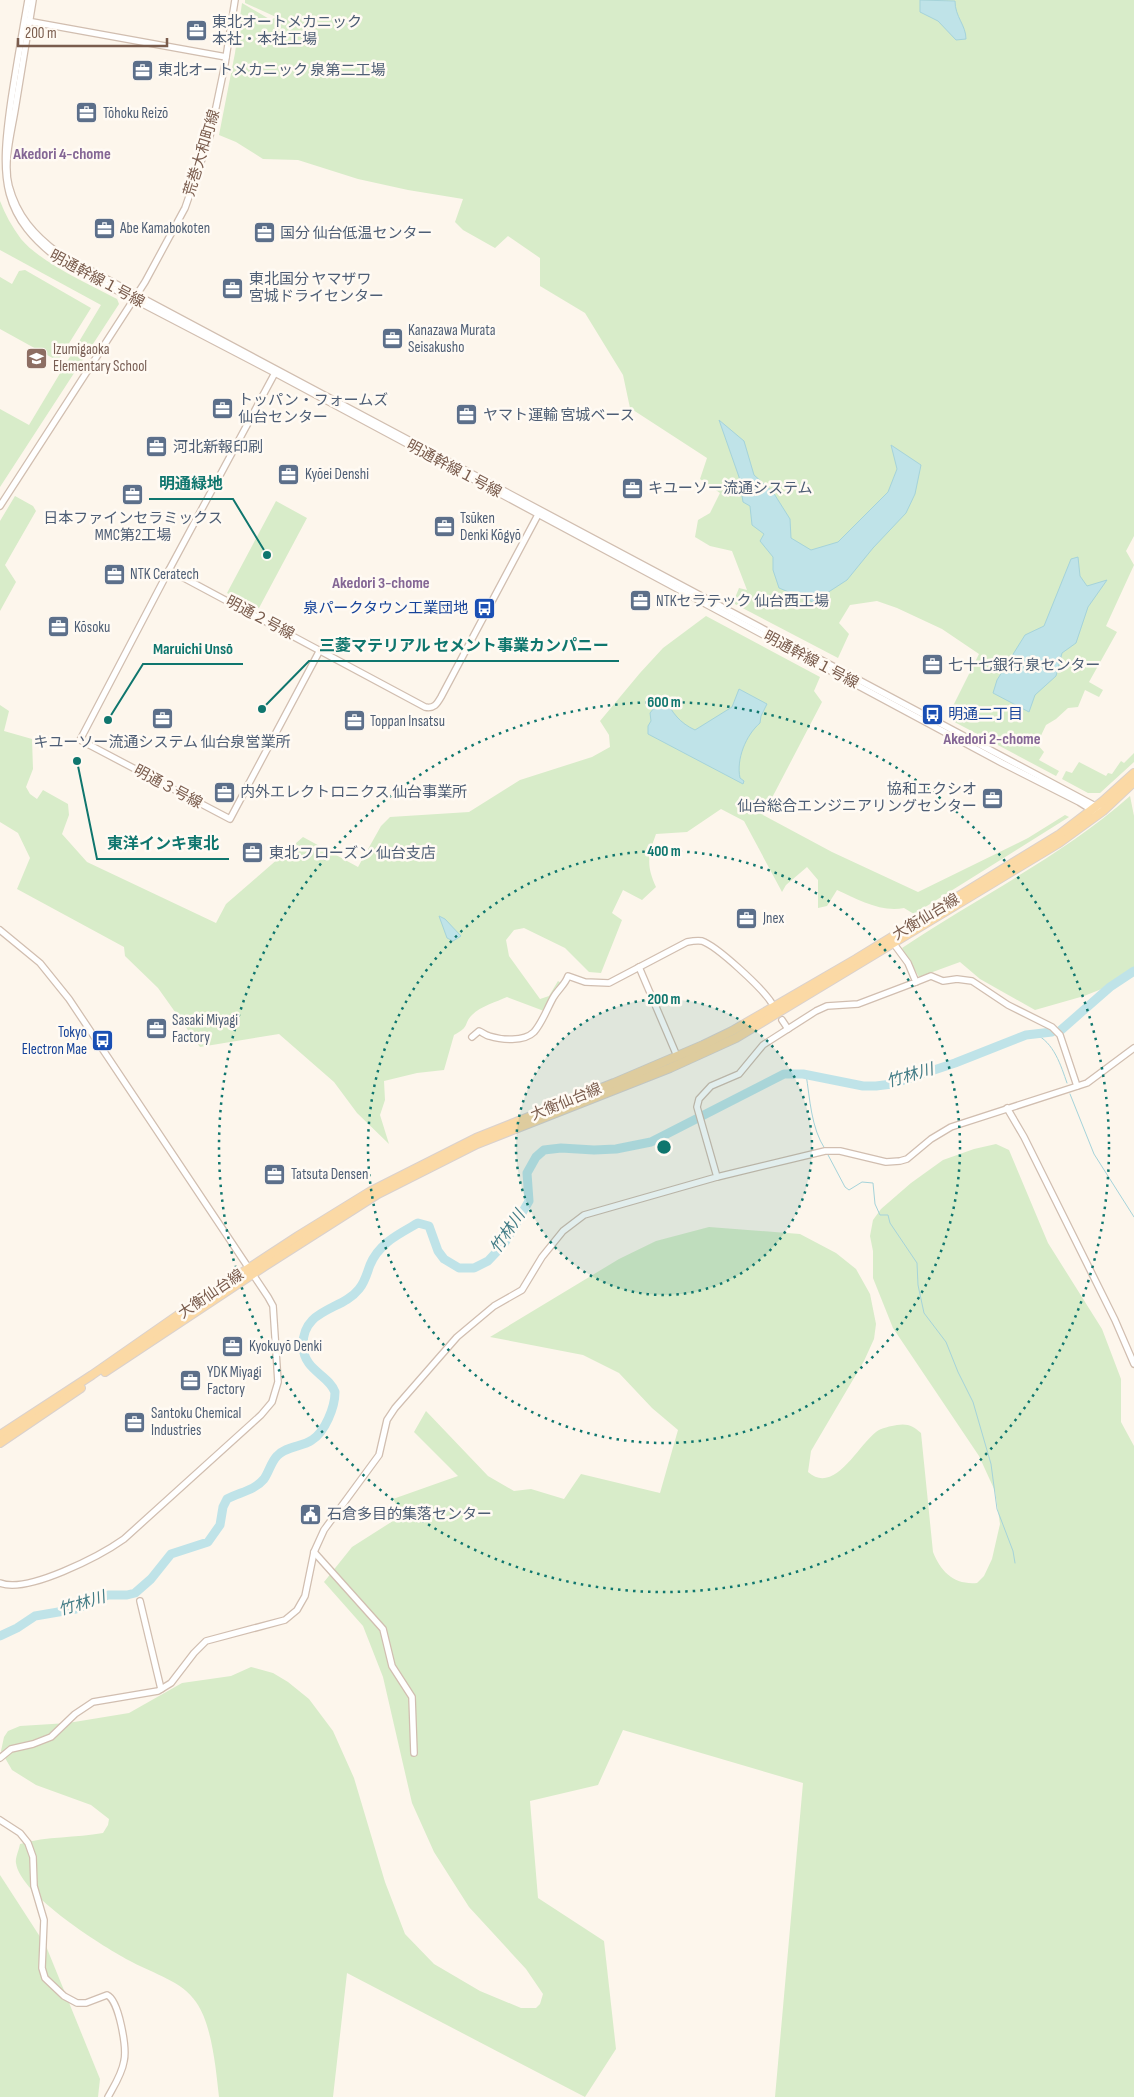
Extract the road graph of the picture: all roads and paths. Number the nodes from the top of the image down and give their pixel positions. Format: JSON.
{"nodes":[{"id":1,"x":28,"y":0,"type":"edge"},
{"id":2,"x":33,"y":0,"type":"edge"},
{"id":3,"x":235,"y":0,"type":"edge"},
{"id":4,"x":27,"y":22,"type":"junction"},
{"id":5,"x":226,"y":57,"type":"junction"},
{"id":6,"x":135,"y":296,"type":"junction"},
{"id":7,"x":276,"y":371,"type":"junction"},
{"id":8,"x":0,"y":506,"type":"edge"},
{"id":9,"x":540,"y":512,"type":"junction"},
{"id":10,"x":169,"y":570,"type":"junction"},
{"id":11,"x":320,"y":650,"type":"junction"},
{"id":12,"x":1134,"y":773,"type":"edge"},
{"id":13,"x":1134,"y":782,"type":"edge"},
{"id":14,"x":1097,"y":811,"type":"junction"},
{"id":15,"x":0,"y":930,"type":"edge"},
{"id":16,"x":894,"y":944,"type":"junction"},
{"id":17,"x":639,"y":967,"type":"junction"},
{"id":18,"x":916,"y":982,"type":"junction"},
{"id":19,"x":771,"y":1002,"type":"dead end"},
{"id":20,"x":782,"y":1020,"type":"dead end"},
{"id":21,"x":788,"y":1029,"type":"junction"},
{"id":22,"x":472,"y":1037,"type":"dead end"},
{"id":23,"x":1134,"y":1048,"type":"edge"},
{"id":24,"x":677,"y":1056,"type":"junction"},
{"id":25,"x":1077,"y":1086,"type":"junction"},
{"id":26,"x":1007,"y":1108,"type":"junction"},
{"id":27,"x":717,"y":1177,"type":"junction"},
{"id":28,"x":251,"y":1271,"type":"junction"},
{"id":29,"x":1134,"y":1364,"type":"edge"},
{"id":30,"x":0,"y":1436,"type":"edge"},
{"id":31,"x":0,"y":1443,"type":"edge"},
{"id":32,"x":314,"y":1552,"type":"junction"},
{"id":33,"x":0,"y":1583,"type":"edge"},
{"id":34,"x":140,"y":1601,"type":"dead end"},
{"id":35,"x":161,"y":1689,"type":"junction"},
{"id":36,"x":414,"y":1753,"type":"dead end"},
{"id":37,"x":0,"y":1758,"type":"edge"},
{"id":38,"x":0,"y":1820,"type":"edge"},
{"id":39,"x":108,"y":2097,"type":"edge"}],
"edges":[{"from":1,"to":4,"type":"street"},
{"from":2,"to":4,"type":"street"},
{"from":3,"to":5,"type":"street","name":"荒巻大和町線"},
{"from":4,"to":5,"type":"street"},
{"from":4,"to":6,"type":"street","name":"明通幹線１号線"},
{"from":5,"to":6,"type":"street","name":"荒巻大和町線"},
{"from":6,"to":7,"type":"street","name":"明通幹線１号線"},
{"from":6,"to":8,"type":"street","name":"荒巻大和町線"},
{"from":7,"to":9,"type":"street","name":"明通幹線１号線"},
{"from":7,"to":10,"type":"street"},
{"from":9,"to":11,"type":"street","name":"明通２号線"},
{"from":9,"to":14,"type":"street","name":"明通幹線１号線"},
{"from":10,"to":11,"type":"street","name":"明通２号線"},
{"from":10,"to":11,"type":"street","name":"明通３号線"},
{"from":12,"to":14,"type":"main road","name":"大衡仙台線"},
{"from":13,"to":14,"type":"main road","name":"大衡仙台線"},
{"from":14,"to":16,"type":"main road","name":"大衡仙台線"},
{"from":14,"to":24,"type":"main road","name":"大衡仙台線"},
{"from":15,"to":28,"type":"street"},
{"from":16,"to":18,"type":"street"},
{"from":16,"to":28,"type":"main road","name":"大衡仙台線"},
{"from":17,"to":19,"type":"street"},
{"from":17,"to":22,"type":"street"},
{"from":17,"to":24,"type":"street"},
{"from":18,"to":21,"type":"street"},
{"from":18,"to":25,"type":"street"},
{"from":20,"to":21,"type":"street"},
{"from":21,"to":27,"type":"street"},
{"from":23,"to":25,"type":"street"},
{"from":24,"to":28,"type":"main road","name":"大衡仙台線"},
{"from":25,"to":26,"type":"street"},
{"from":26,"to":27,"type":"street"},
{"from":26,"to":29,"type":"street"},
{"from":27,"to":32,"type":"street"},
{"from":28,"to":30,"type":"main road","name":"大衡仙台線"},
{"from":28,"to":31,"type":"main road","name":"大衡仙台線"},
{"from":28,"to":33,"type":"street"},
{"from":32,"to":35,"type":"street"},
{"from":32,"to":36,"type":"street"},
{"from":34,"to":35,"type":"street"},
{"from":35,"to":37,"type":"street"},
{"from":38,"to":39,"type":"street"}]}
